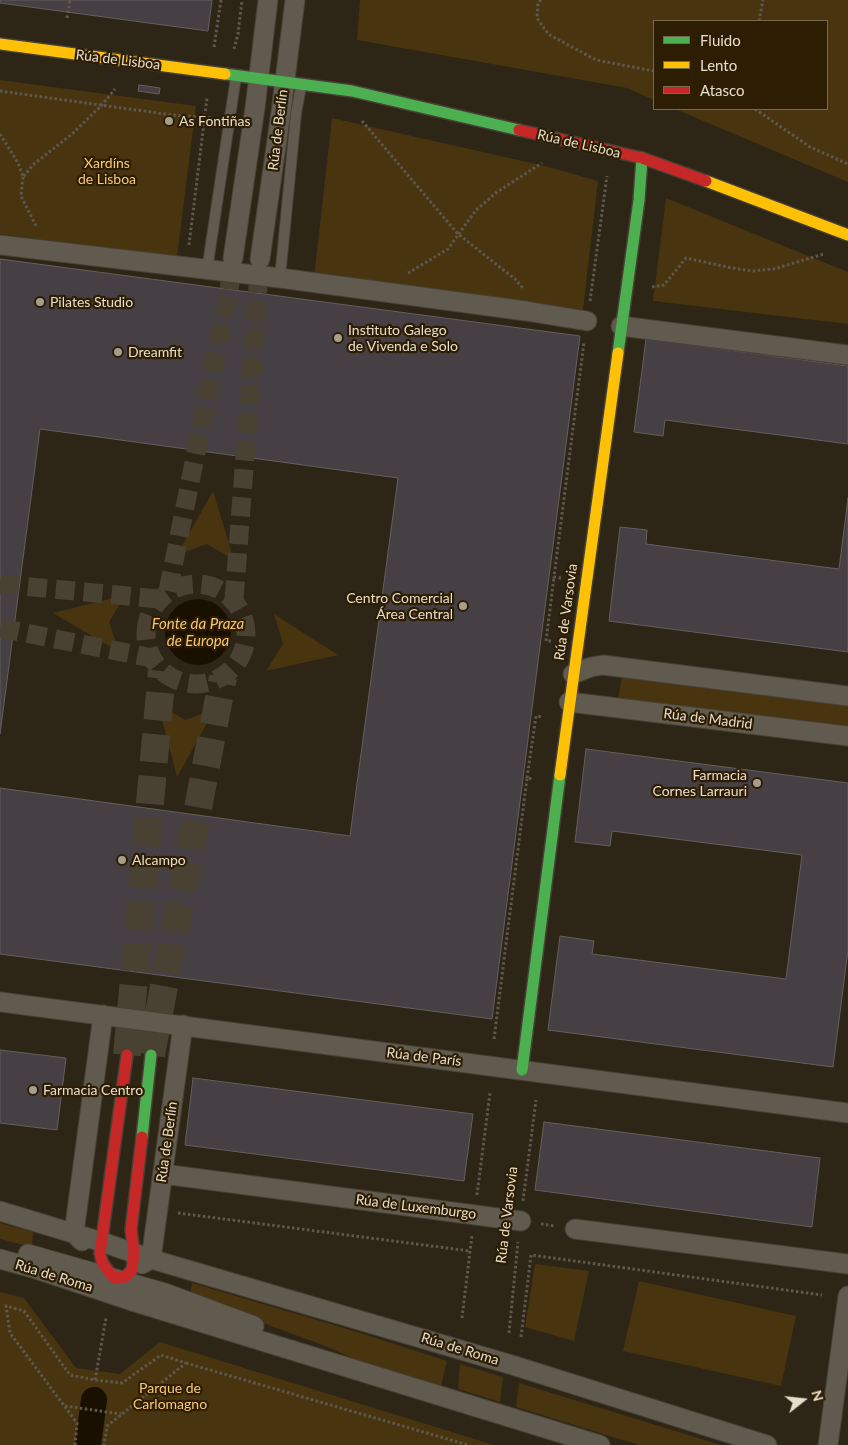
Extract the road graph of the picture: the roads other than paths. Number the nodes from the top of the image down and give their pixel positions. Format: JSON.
{"nodes":[{"id":1,"x":268,"y":0,"type":"edge"},
{"id":2,"x":294,"y":0,"type":"edge"},
{"id":3,"x":0,"y":44,"type":"edge"},
{"id":4,"x":236,"y":76,"type":"junction"},
{"id":5,"x":258,"y":78,"type":"junction"},
{"id":6,"x":293,"y":83,"type":"junction"},
{"id":7,"x":642,"y":158,"type":"junction"},
{"id":8,"x":848,"y":235,"type":"edge"},
{"id":9,"x":0,"y":245,"type":"edge"},
{"id":10,"x":233,"y":258,"type":"tunnel mouth"},
{"id":11,"x":260,"y":259,"type":"tunnel mouth"},
{"id":12,"x":207,"y":270,"type":"junction"},
{"id":13,"x":280,"y":278,"type":"junction"},
{"id":14,"x":587,"y":321,"type":"road end"},
{"id":15,"x":620,"y":326,"type":"junction"},
{"id":16,"x":848,"y":355,"type":"edge"},
{"id":17,"x":573,"y":674,"type":"junction"},
{"id":18,"x":848,"y":696,"type":"edge"},
{"id":19,"x":569,"y":702,"type":"junction"},
{"id":20,"x":848,"y":736,"type":"edge"},
{"id":21,"x":0,"y":1002,"type":"edge"},
{"id":22,"x":103,"y":1015,"type":"junction"},
{"id":23,"x":183,"y":1026,"type":"junction"},
{"id":24,"x":127,"y":1055,"type":"tunnel mouth"},
{"id":25,"x":151,"y":1055,"type":"tunnel mouth"},
{"id":26,"x":522,"y":1070,"type":"junction"},
{"id":27,"x":848,"y":1113,"type":"edge"},
{"id":28,"x":163,"y":1174,"type":"junction"},
{"id":29,"x":0,"y":1212,"type":"edge"},
{"id":30,"x":521,"y":1221,"type":"road end"},
{"id":31,"x":575,"y":1228,"type":"road end"},
{"id":32,"x":74,"y":1233,"type":"junction"},
{"id":33,"x":102,"y":1242,"type":"junction"},
{"id":34,"x":0,"y":1247,"type":"edge"},
{"id":35,"x":0,"y":1260,"type":"edge"},
{"id":36,"x":102,"y":1262,"type":"junction"},
{"id":37,"x":848,"y":1264,"type":"edge"},
{"id":38,"x":133,"y":1265,"type":"junction"},
{"id":39,"x":848,"y":1296,"type":"edge"},
{"id":40,"x":308,"y":1355,"type":"junction"},
{"id":41,"x":600,"y":1445,"type":"edge"},
{"id":42,"x":767,"y":1445,"type":"edge"},
{"id":43,"x":828,"y":1445,"type":"edge"}],
"edges":[{"from":1,"to":5,"type":"street","name":"Rúa de Berlín"},
{"from":2,"to":6,"type":"street","name":"Rúa de Berlín"},
{"from":3,"to":4,"type":"street","name":"Rúa de Lisboa"},
{"from":4,"to":5,"type":"street","name":"Rúa de Lisboa"},
{"from":4,"to":12,"type":"lane"},
{"from":5,"to":6,"type":"street","name":"Rúa de Lisboa"},
{"from":5,"to":10,"type":"street","name":"Rúa de Berlín"},
{"from":6,"to":7,"type":"street","name":"Rúa de Lisboa"},
{"from":6,"to":11,"type":"street","name":"Rúa de Berlín"},
{"from":6,"to":13,"type":"lane"},
{"from":7,"to":8,"type":"street","name":"Rúa de Lisboa"},
{"from":7,"to":15,"type":"street","name":"Rúa de Varsovia"},
{"from":9,"to":12,"type":"street"},
{"from":12,"to":13,"type":"street"},
{"from":13,"to":14,"type":"street"},
{"from":15,"to":16,"type":"street"},
{"from":15,"to":17,"type":"street","name":"Rúa de Varsovia"},
{"from":17,"to":18,"type":"street"},
{"from":17,"to":19,"type":"street","name":"Rúa de Varsovia"},
{"from":19,"to":20,"type":"street","name":"Rúa de Madrid"},
{"from":19,"to":26,"type":"street","name":"Rúa de Varsovia"},
{"from":21,"to":22,"type":"street","name":"Rúa de París"},
{"from":22,"to":23,"type":"street","name":"Rúa de París"},
{"from":22,"to":32,"type":"street"},
{"from":23,"to":26,"type":"street","name":"Rúa de París"},
{"from":23,"to":28,"type":"street","name":"Rúa de Berlín"},
{"from":24,"to":33,"type":"street"},
{"from":25,"to":38,"type":"street","name":"Rúa de Berlín"},
{"from":26,"to":27,"type":"street","name":"Rúa de París"},
{"from":28,"to":30,"type":"street","name":"Rúa de Luxemburgo"},
{"from":28,"to":38,"type":"street","name":"Rúa de Berlín"},
{"from":29,"to":32,"type":"street","name":"Rúa de Roma"},
{"from":31,"to":37,"type":"street"},
{"from":32,"to":33,"type":"street","name":"Rúa de Roma"},
{"from":32,"to":36,"type":"street","name":"Rúa de Roma"},
{"from":33,"to":36,"type":"street","name":"Rúa de Roma"},
{"from":33,"to":38,"type":"street","name":"Rúa de Roma"},
{"from":34,"to":38,"type":"street","name":"Rúa de Roma"},
{"from":35,"to":40,"type":"street","name":"Rúa de Roma"},
{"from":36,"to":38,"type":"street","name":"Rúa de Roma"},
{"from":38,"to":40,"type":"street","name":"Rúa de Roma"},
{"from":38,"to":42,"type":"street","name":"Rúa de Roma"},
{"from":39,"to":43,"type":"street"},
{"from":40,"to":41,"type":"street","name":"Rúa de Roma"}]}
